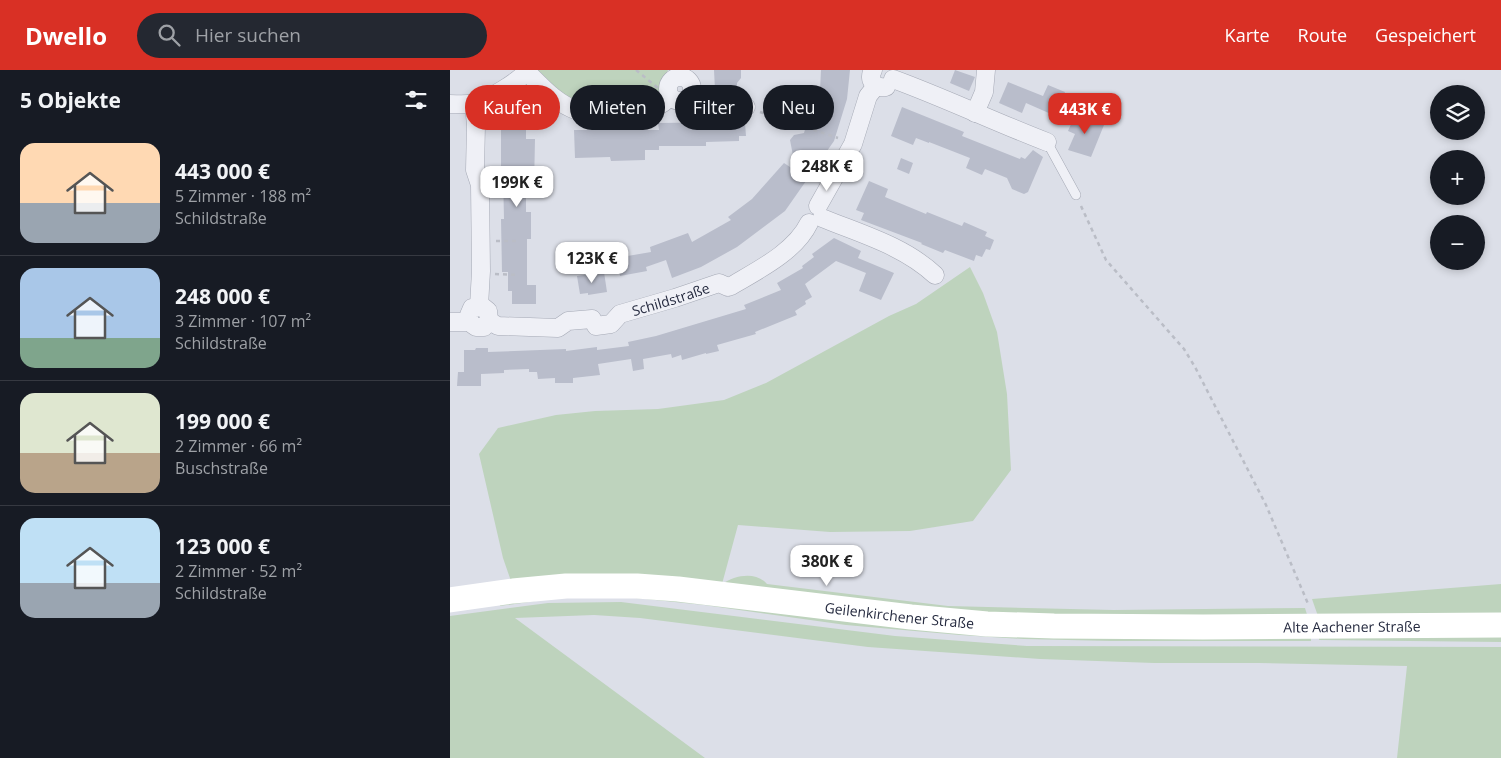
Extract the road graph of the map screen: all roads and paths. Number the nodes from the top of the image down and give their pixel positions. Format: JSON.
{"nodes":[{"id":1,"x":636,"y":70,"type":"edge"},
{"id":2,"x":986,"y":70,"type":"edge"},
{"id":3,"x":528,"y":71,"type":"edge"},
{"id":4,"x":679,"y":73,"type":"edge"},
{"id":5,"x":892,"y":75,"type":"edge"},
{"id":6,"x":874,"y":78,"type":"edge"},
{"id":7,"x":506,"y":85,"type":"edge"},
{"id":8,"x":674,"y":97,"type":"junction"},
{"id":9,"x":450,"y":104,"type":"edge"},
{"id":10,"x":465,"y":104,"type":"edge"},
{"id":11,"x":753,"y":109,"type":"edge"},
{"id":12,"x":975,"y":113,"type":"junction"},
{"id":13,"x":476,"y":130,"type":"edge"},
{"id":14,"x":1047,"y":142,"type":"joint"},
{"id":15,"x":853,"y":144,"type":"junction"},
{"id":16,"x":1076,"y":195,"type":"joint"},
{"id":17,"x":816,"y":216,"type":"junction"},
{"id":18,"x":481,"y":241,"type":"junction"},
{"id":19,"x":519,"y":241,"type":"dead end"},
{"id":20,"x":481,"y":274,"type":"junction"},
{"id":21,"x":519,"y":275,"type":"dead end"},
{"id":22,"x":935,"y":276,"type":"dead end"},
{"id":23,"x":479,"y":306,"type":"junction"},
{"id":24,"x":489,"y":321,"type":"junction"},
{"id":25,"x":450,"y":322,"type":"edge"},
{"id":26,"x":470,"y":322,"type":"junction"},
{"id":27,"x":450,"y":600,"type":"edge"},
{"id":28,"x":1501,"y":626,"type":"edge"},
{"id":29,"x":1203,"y":627,"type":"joint"},
{"id":30,"x":1315,"y":627,"type":"junction"}],
"edges":[{"from":1,"to":8,"type":"path"},
{"from":2,"to":12,"type":"street"},
{"from":3,"to":7,"type":"street"},
{"from":3,"to":8,"type":"street"},
{"from":4,"to":8,"type":"street"},
{"from":5,"to":6,"type":"street","name":"Schildstraße"},
{"from":5,"to":12,"type":"street","name":"Schildstraße"},
{"from":6,"to":15,"type":"street","name":"Schildstraße"},
{"from":9,"to":10,"type":"street"},
{"from":11,"to":15,"type":"path"},
{"from":12,"to":14,"type":"street","name":"Schildstraße"},
{"from":13,"to":18,"type":"street"},
{"from":14,"to":16,"type":"lane","name":"Schildstraße"},
{"from":15,"to":17,"type":"street","name":"Schildstraße"},
{"from":16,"to":30,"type":"path"},
{"from":17,"to":22,"type":"street"},
{"from":17,"to":24,"type":"street","name":"Schildstraße"},
{"from":18,"to":19,"type":"path"},
{"from":18,"to":20,"type":"street"},
{"from":20,"to":21,"type":"path"},
{"from":20,"to":23,"type":"street"},
{"from":23,"to":24,"type":"street"},
{"from":23,"to":26,"type":"street"},
{"from":24,"to":26,"type":"street","name":"Schildstraße"},
{"from":25,"to":26,"type":"street","name":"Schildstraße"},
{"from":27,"to":29,"type":"main road","name":"Geilenkirchener Straße"},
{"from":28,"to":30,"type":"main road","name":"Alte Aachener Straße"},
{"from":29,"to":30,"type":"main road","name":"Alte Aachener Straße"}]}
